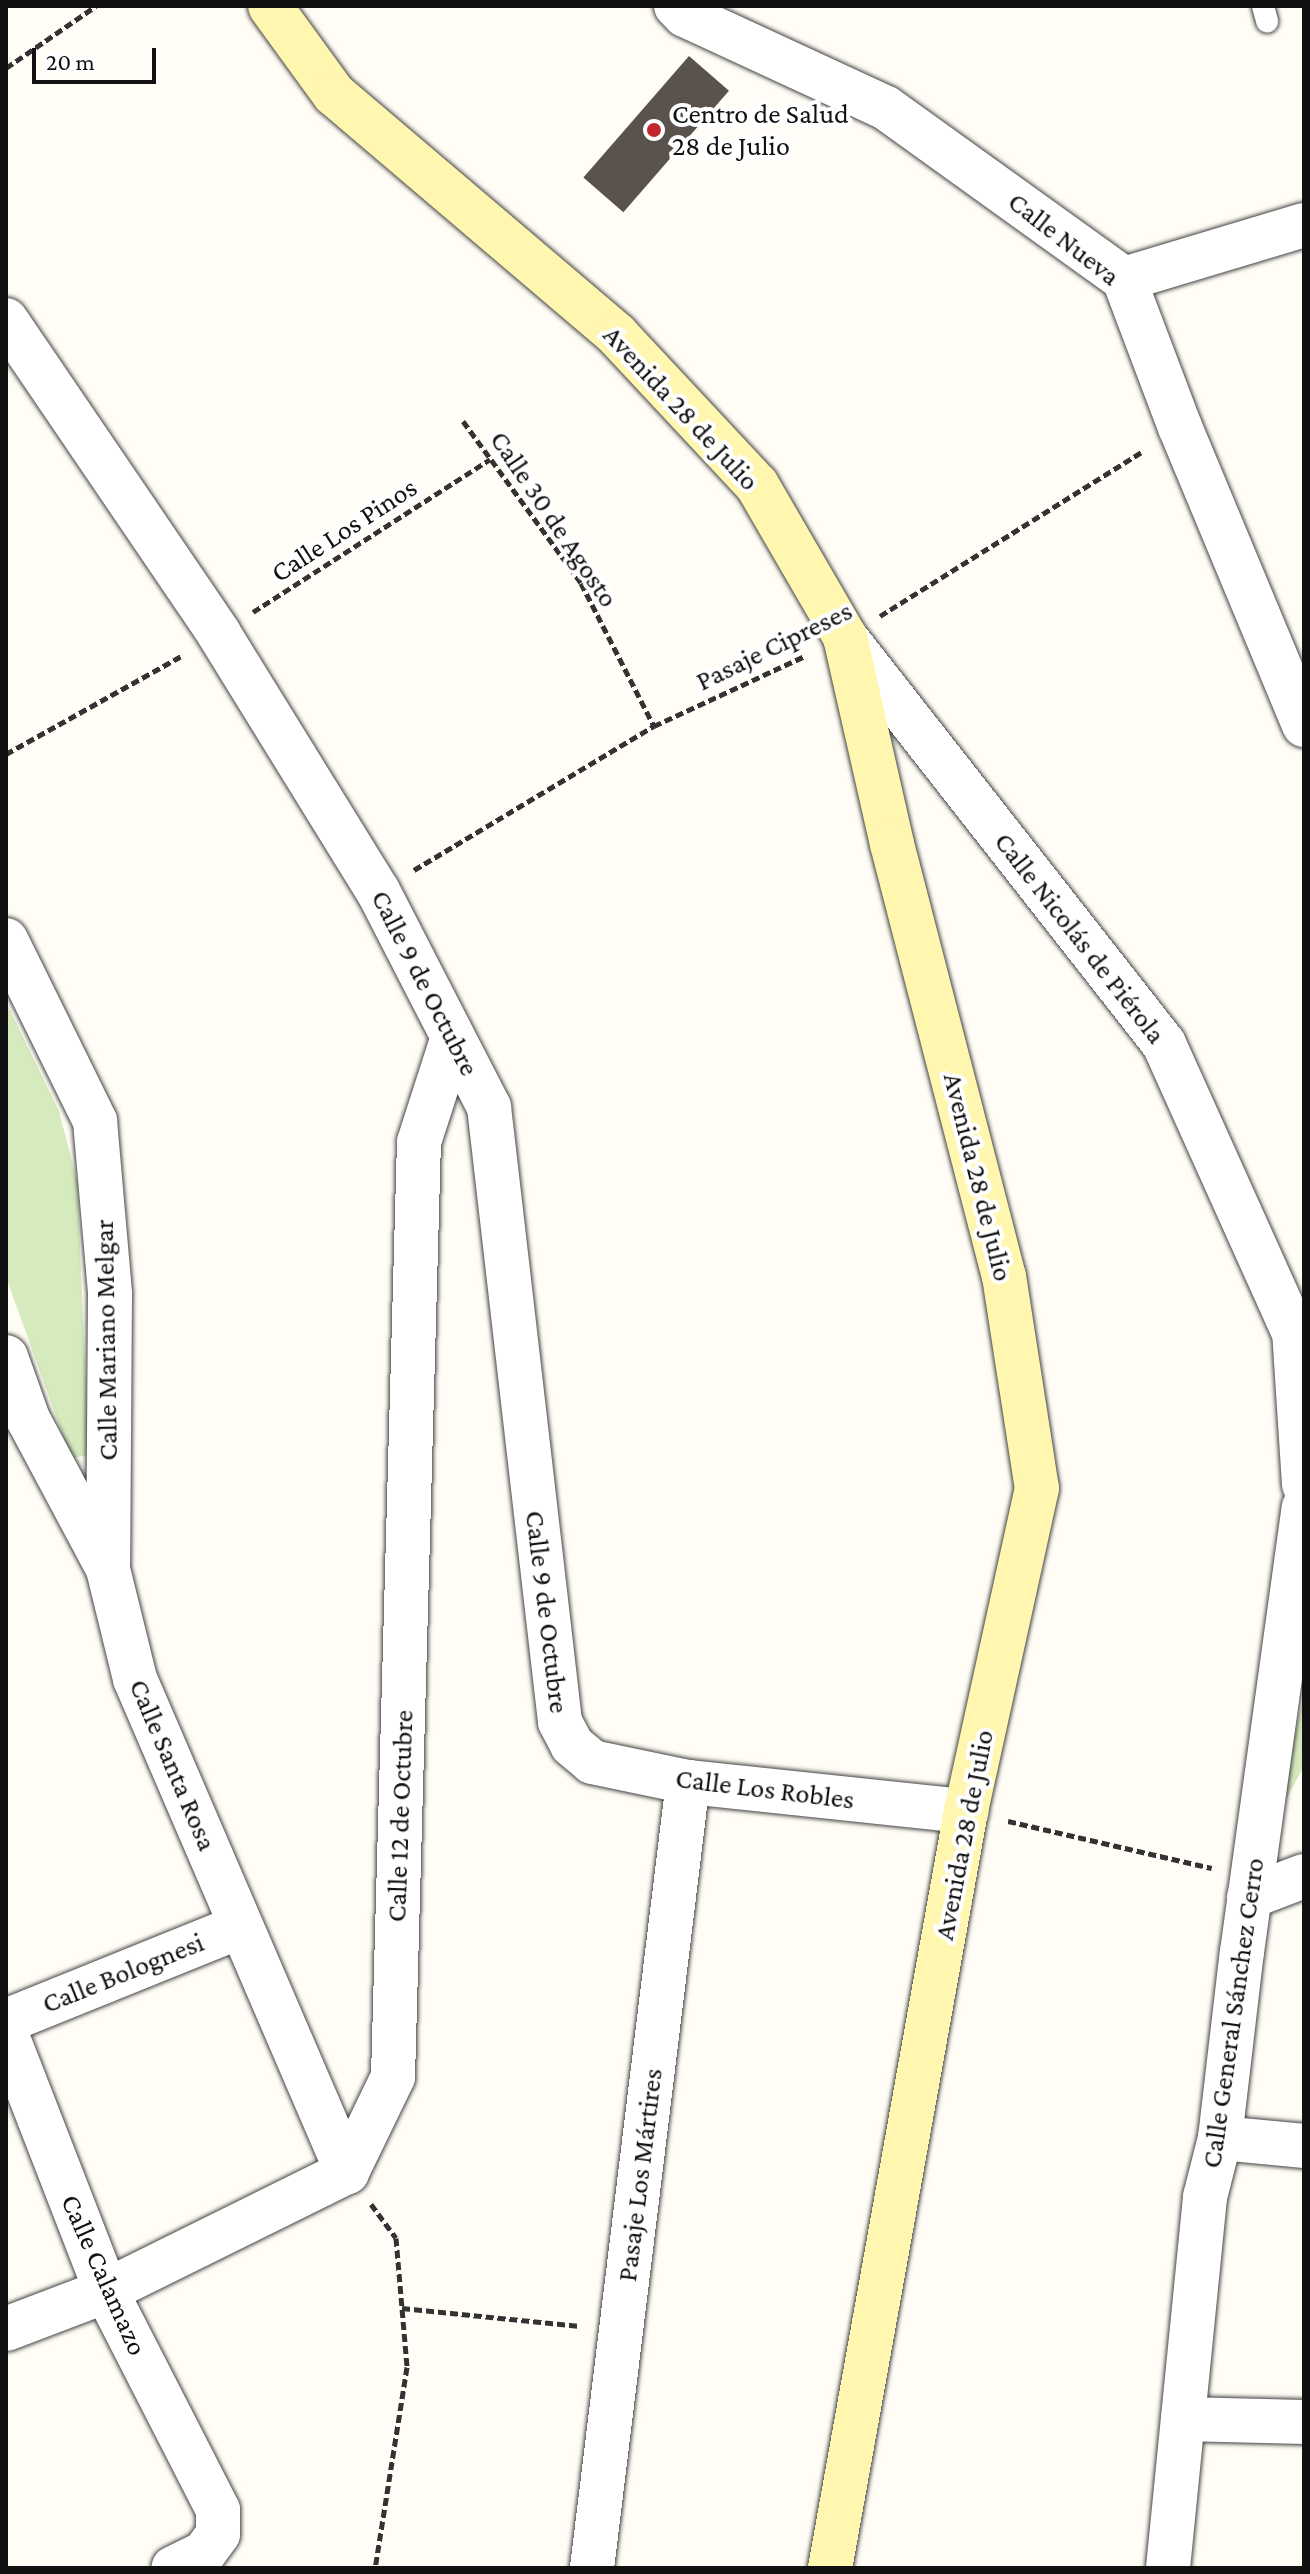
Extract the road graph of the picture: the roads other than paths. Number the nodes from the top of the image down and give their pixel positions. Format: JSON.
{"nodes":[{"id":1,"x":270,"y":6,"type":"edge"},
{"id":2,"x":676,"y":6,"type":"edge"},
{"id":3,"x":1304,"y":225,"type":"edge"},
{"id":4,"x":1124,"y":279,"type":"junction"},
{"id":5,"x":6,"y":320,"type":"edge"},
{"id":6,"x":845,"y":637,"type":"junction"},
{"id":7,"x":1304,"y":725,"type":"edge"},
{"id":8,"x":6,"y":940,"type":"edge"},
{"id":9,"x":452,"y":1040,"type":"junction"},
{"id":10,"x":1299,"y":1343,"type":"edge"},
{"id":11,"x":6,"y":1357,"type":"edge"},
{"id":12,"x":1304,"y":1485,"type":"edge"},
{"id":13,"x":1304,"y":1507,"type":"edge"},
{"id":14,"x":108,"y":1569,"type":"junction"},
{"id":15,"x":572,"y":1745,"type":"joint"},
{"id":16,"x":688,"y":1782,"type":"junction"},
{"id":17,"x":966,"y":1811,"type":"junction"},
{"id":18,"x":1304,"y":1876,"type":"edge"},
{"id":19,"x":1251,"y":1887,"type":"junction"},
{"id":20,"x":241,"y":1926,"type":"junction"},
{"id":21,"x":6,"y":2021,"type":"edge"},
{"id":22,"x":6,"y":2033,"type":"edge"},
{"id":23,"x":1220,"y":2138,"type":"junction"},
{"id":24,"x":1304,"y":2146,"type":"edge"},
{"id":25,"x":347,"y":2172,"type":"junction"},
{"id":26,"x":106,"y":2291,"type":"junction"},
{"id":27,"x":6,"y":2329,"type":"edge"},
{"id":28,"x":1183,"y":2419,"type":"junction"},
{"id":29,"x":1304,"y":2422,"type":"edge"},
{"id":30,"x":173,"y":2568,"type":"edge"},
{"id":31,"x":592,"y":2568,"type":"edge"},
{"id":32,"x":830,"y":2568,"type":"edge"},
{"id":33,"x":1168,"y":2568,"type":"edge"}],
"edges":[{"from":1,"to":6,"type":"street","name":"Avenida 28 de Julio"},
{"from":2,"to":4,"type":"street","name":"Calle Nueva"},
{"from":3,"to":4,"type":"street"},
{"from":4,"to":7,"type":"street","name":"Calle Nueva"},
{"from":5,"to":9,"type":"street","name":"Calle 9 de Octubre"},
{"from":6,"to":10,"type":"street","name":"Calle Nicolás de Piérola"},
{"from":6,"to":17,"type":"street","name":"Avenida 28 de Julio"},
{"from":8,"to":14,"type":"street","name":"Calle Mariano Melgar"},
{"from":9,"to":15,"type":"street","name":"Calle 9 de Octubre"},
{"from":9,"to":25,"type":"street","name":"Calle 12 de Octubre"},
{"from":10,"to":12,"type":"street"},
{"from":11,"to":14,"type":"street","name":"Calle Santa Rosa"},
{"from":13,"to":19,"type":"street","name":"Calle General Sánchez Cerro"},
{"from":14,"to":20,"type":"street","name":"Calle Santa Rosa"},
{"from":15,"to":16,"type":"street","name":"Calle Los Robles"},
{"from":16,"to":17,"type":"street","name":"Calle Los Robles"},
{"from":16,"to":31,"type":"street","name":"Pasaje Los Mártires"},
{"from":17,"to":32,"type":"street","name":"Avenida 28 de Julio"},
{"from":18,"to":19,"type":"street"},
{"from":19,"to":23,"type":"street","name":"Calle General Sánchez Cerro"},
{"from":20,"to":21,"type":"street","name":"Calle Bolognesi"},
{"from":20,"to":25,"type":"street","name":"Calle Santa Rosa"},
{"from":22,"to":26,"type":"street","name":"Calle Calamazo"},
{"from":23,"to":24,"type":"street"},
{"from":23,"to":28,"type":"street","name":"Calle General Sánchez Cerro"},
{"from":25,"to":26,"type":"street"},
{"from":26,"to":27,"type":"street"},
{"from":26,"to":30,"type":"street","name":"Calle Calamazo"},
{"from":28,"to":29,"type":"street"},
{"from":28,"to":33,"type":"street","name":"Calle General Sánchez Cerro"}]}
